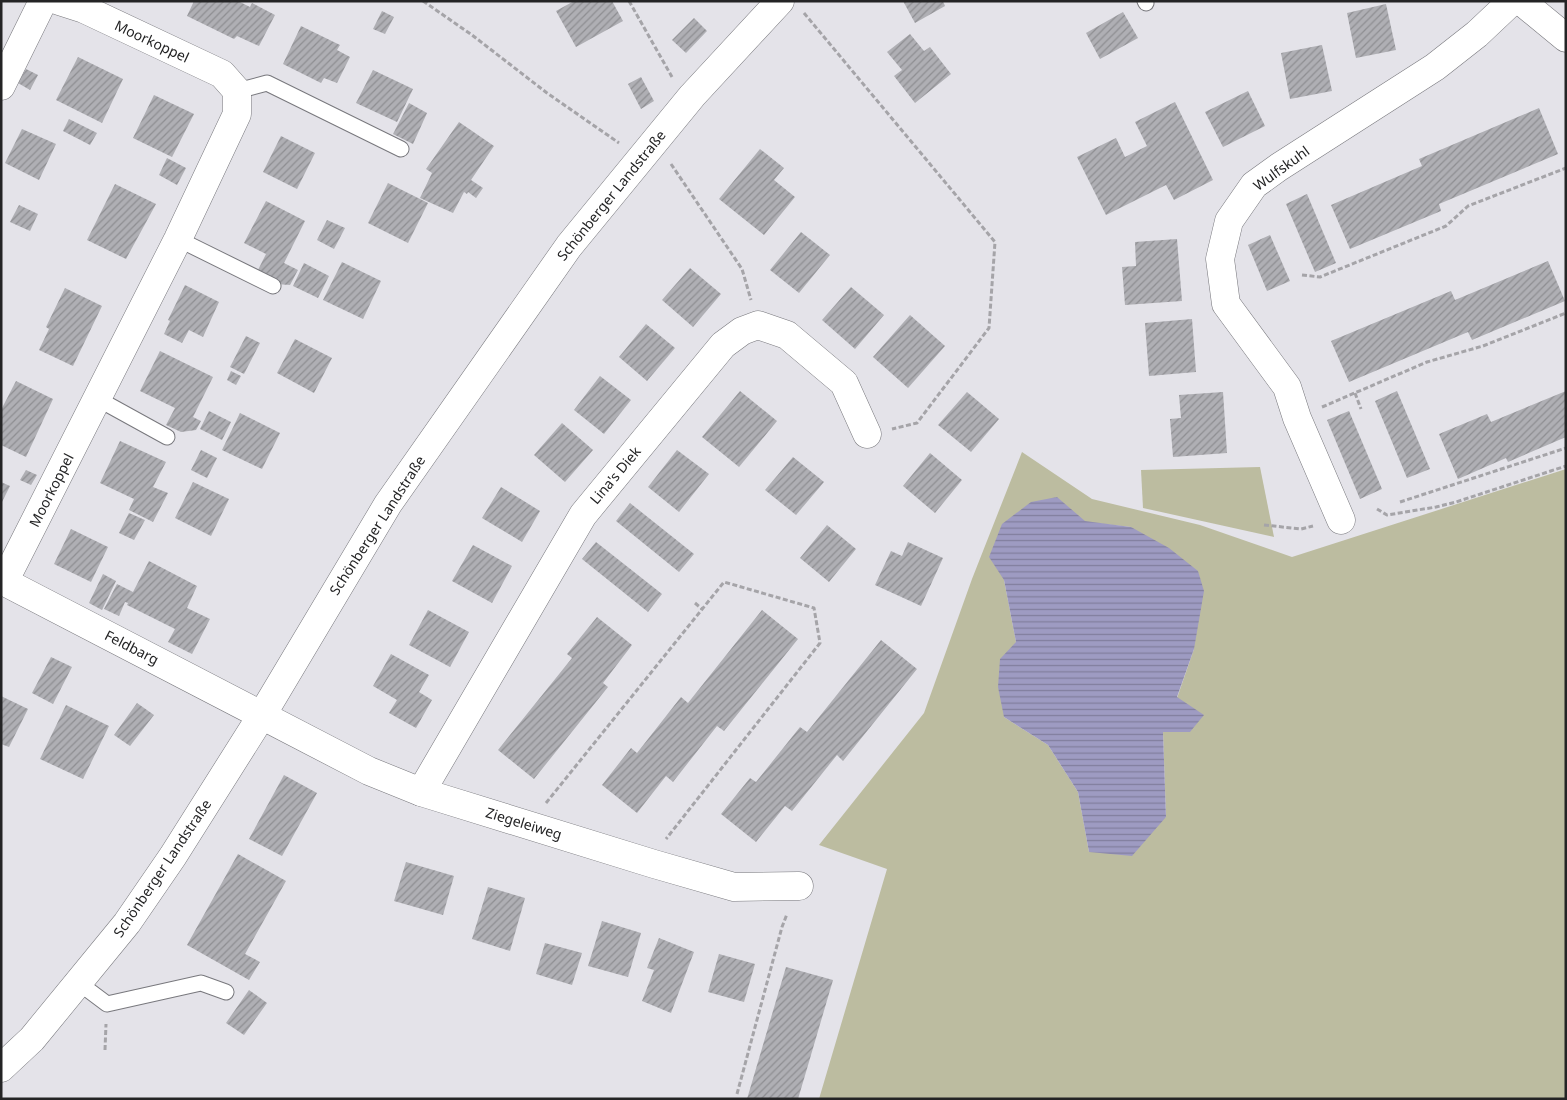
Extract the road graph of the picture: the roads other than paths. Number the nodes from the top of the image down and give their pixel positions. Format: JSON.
{"nodes":[{"id":1,"x":44,"y":1,"type":"edge"},
{"id":2,"x":59,"y":1,"type":"edge"},
{"id":3,"x":1512,"y":1,"type":"edge"},
{"id":4,"x":1521,"y":1,"type":"edge"},
{"id":5,"x":790,"y":5,"type":"edge"},
{"id":6,"x":1566,"y":38,"type":"edge"},
{"id":7,"x":1,"y":86,"type":"edge"},
{"id":8,"x":237,"y":91,"type":"junction"},
{"id":9,"x":401,"y":149,"type":"dead end"},
{"id":10,"x":178,"y":239,"type":"junction"},
{"id":11,"x":273,"y":286,"type":"dead end"},
{"id":12,"x":98,"y":399,"type":"junction"},
{"id":13,"x":867,"y":434,"type":"road end"},
{"id":14,"x":167,"y":437,"type":"dead end"},
{"id":15,"x":1341,"y":520,"type":"road end"},
{"id":16,"x":3,"y":581,"type":"edge"},
{"id":17,"x":262,"y":715,"type":"junction"},
{"id":18,"x":421,"y":792,"type":"junction"},
{"id":19,"x":799,"y":886,"type":"road end"},
{"id":20,"x":79,"y":983,"type":"junction"},
{"id":21,"x":226,"y":992,"type":"dead end"},
{"id":22,"x":1,"y":1068,"type":"edge"}],
"edges":[{"from":1,"to":7,"type":"street"},
{"from":2,"to":8,"type":"street","name":"Moorkoppel"},
{"from":3,"to":15,"type":"street","name":"Wulfskuhl"},
{"from":4,"to":6,"type":"street"},
{"from":5,"to":17,"type":"street","name":"Schönberger Landstraße"},
{"from":8,"to":9,"type":"lane"},
{"from":8,"to":10,"type":"street","name":"Moorkoppel"},
{"from":10,"to":11,"type":"lane"},
{"from":10,"to":12,"type":"street","name":"Moorkoppel"},
{"from":12,"to":14,"type":"lane"},
{"from":12,"to":16,"type":"street","name":"Moorkoppel"},
{"from":13,"to":18,"type":"street","name":"Lina's Diek"},
{"from":16,"to":17,"type":"street","name":"Feldbarg"},
{"from":17,"to":18,"type":"street","name":"Ziegeleiweg"},
{"from":17,"to":20,"type":"street","name":"Schönberger Landstraße"},
{"from":18,"to":19,"type":"street","name":"Ziegeleiweg"},
{"from":20,"to":21,"type":"lane"},
{"from":20,"to":22,"type":"street","name":"Schönberger Landstraße"}]}
